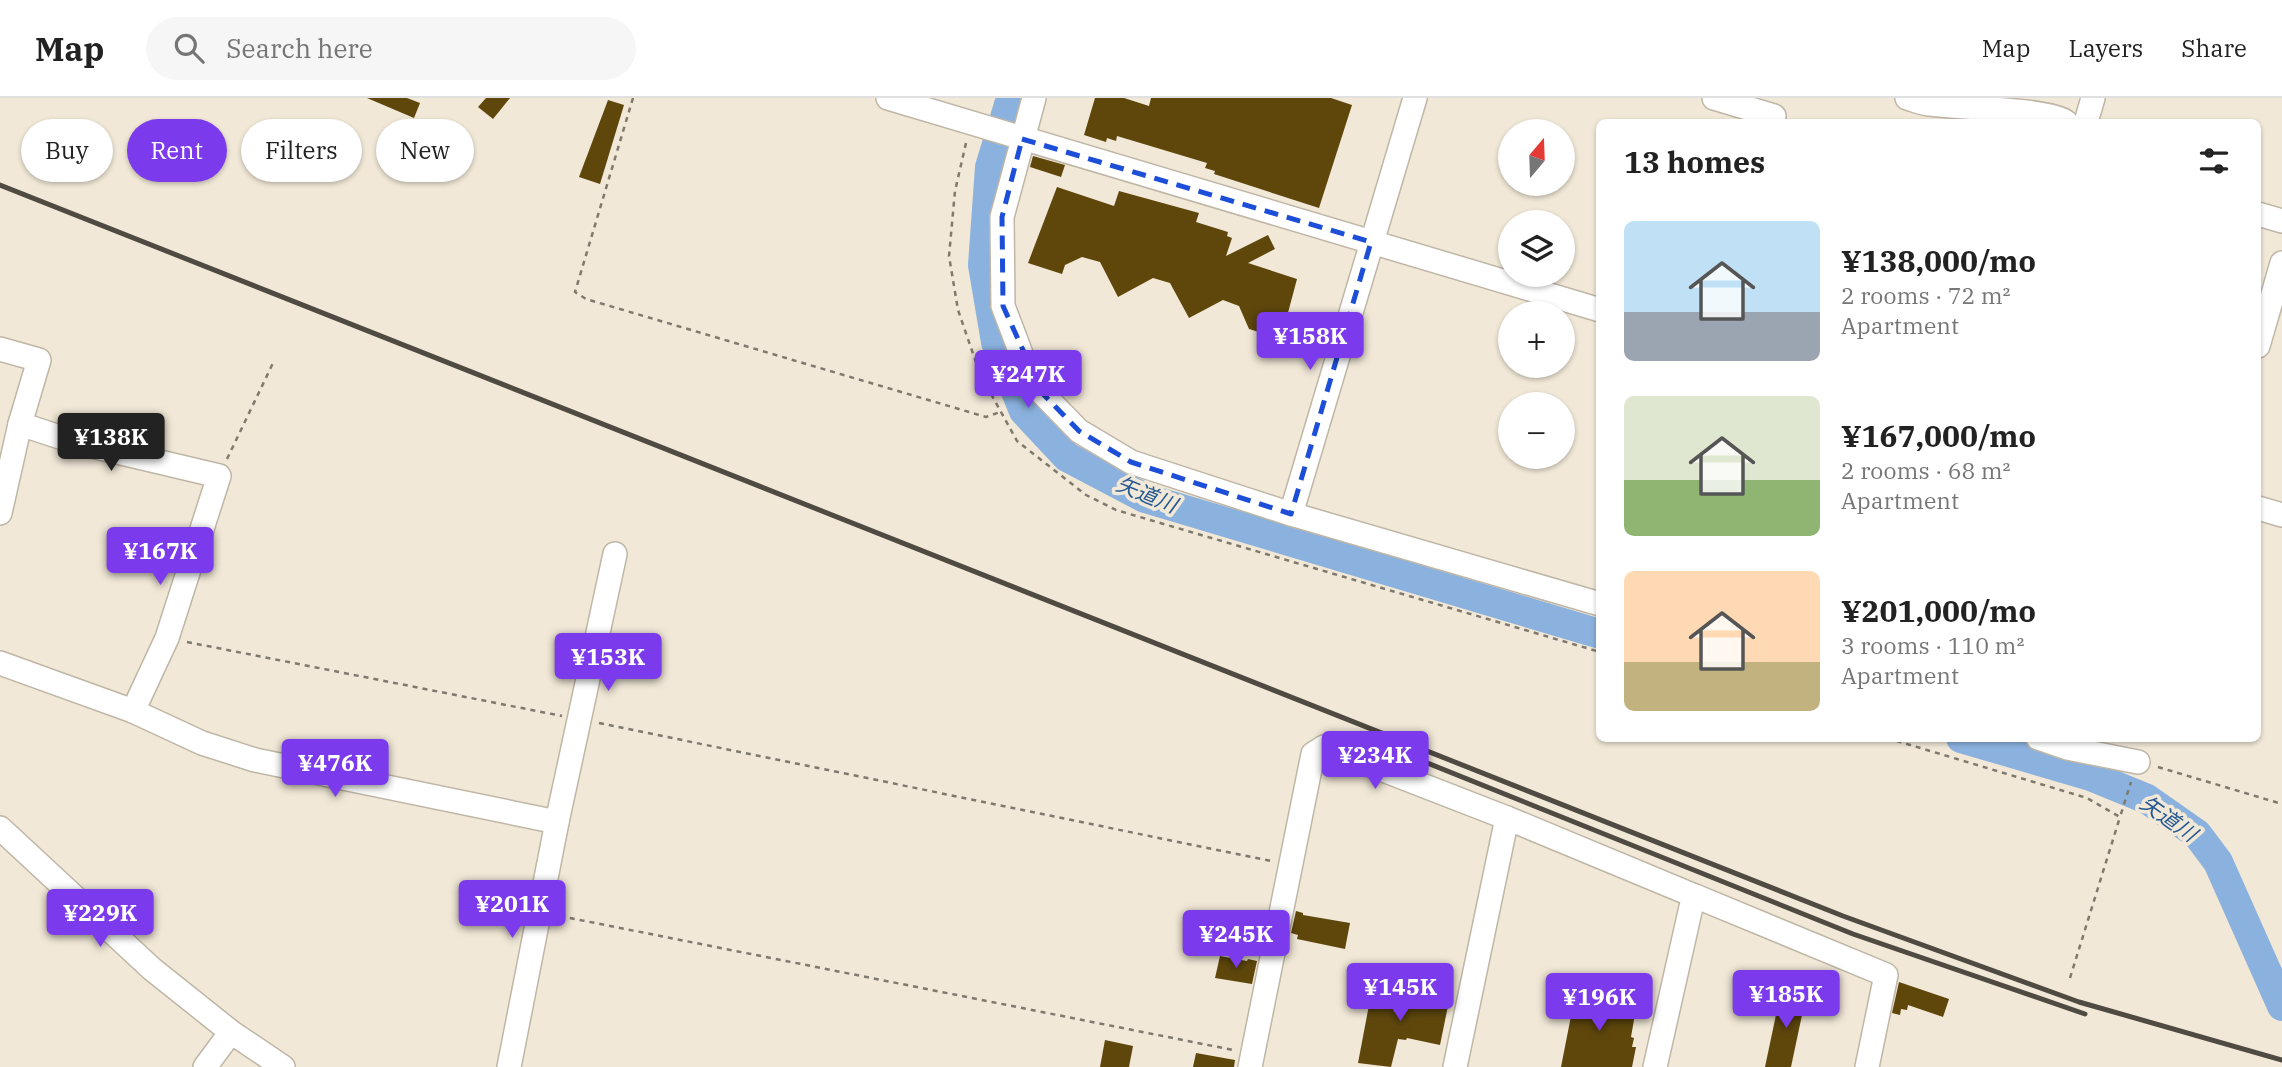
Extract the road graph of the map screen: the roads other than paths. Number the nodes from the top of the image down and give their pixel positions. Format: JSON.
{"nodes":[{"id":1,"x":888,"y":98,"type":"edge"},
{"id":2,"x":1034,"y":98,"type":"edge"},
{"id":3,"x":1415,"y":98,"type":"edge"},
{"id":4,"x":1714,"y":98,"type":"edge"},
{"id":5,"x":1907,"y":98,"type":"edge"},
{"id":6,"x":2093,"y":98,"type":"edge"},
{"id":7,"x":1775,"y":112,"type":"edge"},
{"id":8,"x":2062,"y":119,"type":"edge"},
{"id":9,"x":2087,"y":119,"type":"edge"},
{"id":10,"x":1019,"y":138,"type":"junction"},
{"id":11,"x":2261,"y":215,"type":"edge"},
{"id":12,"x":2282,"y":221,"type":"edge"},
{"id":13,"x":1371,"y":242,"type":"junction"},
{"id":14,"x":2282,"y":262,"type":"edge"},
{"id":15,"x":1596,"y":309,"type":"edge"},
{"id":16,"x":2261,"y":336,"type":"edge"},
{"id":17,"x":0,"y":349,"type":"edge"},
{"id":18,"x":20,"y":424,"type":"junction"},
{"id":19,"x":2261,"y":509,"type":"edge"},
{"id":20,"x":0,"y":513,"type":"edge"},
{"id":21,"x":1291,"y":514,"type":"junction"},
{"id":22,"x":2282,"y":515,"type":"edge"},
{"id":23,"x":615,"y":554,"type":"dead end"},
{"id":24,"x":1596,"y":603,"type":"edge"},
{"id":25,"x":0,"y":663,"type":"edge"},
{"id":26,"x":133,"y":711,"type":"junction"},
{"id":27,"x":2050,"y":742,"type":"edge"},
{"id":28,"x":2138,"y":762,"type":"road end"},
{"id":29,"x":1507,"y":818,"type":"junction"},
{"id":30,"x":557,"y":822,"type":"junction"},
{"id":31,"x":0,"y":828,"type":"edge"},
{"id":32,"x":1695,"y":896,"type":"junction"},
{"id":33,"x":231,"y":1032,"type":"junction"},
{"id":34,"x":1251,"y":1060,"type":"edge"},
{"id":35,"x":205,"y":1067,"type":"edge"},
{"id":36,"x":283,"y":1067,"type":"edge"},
{"id":37,"x":509,"y":1067,"type":"edge"},
{"id":38,"x":1455,"y":1067,"type":"edge"},
{"id":39,"x":1655,"y":1067,"type":"edge"},
{"id":40,"x":1867,"y":1067,"type":"edge"}],
"edges":[{"from":1,"to":10,"type":"street"},
{"from":2,"to":10,"type":"street"},
{"from":3,"to":13,"type":"street"},
{"from":4,"to":7,"type":"street"},
{"from":5,"to":8,"type":"street"},
{"from":6,"to":9,"type":"street"},
{"from":10,"to":13,"type":"street"},
{"from":10,"to":21,"type":"street"},
{"from":11,"to":12,"type":"street"},
{"from":13,"to":15,"type":"street"},
{"from":13,"to":21,"type":"street"},
{"from":14,"to":16,"type":"street"},
{"from":17,"to":18,"type":"street"},
{"from":18,"to":20,"type":"street"},
{"from":18,"to":26,"type":"street"},
{"from":19,"to":22,"type":"street"},
{"from":21,"to":24,"type":"street"},
{"from":23,"to":30,"type":"street"},
{"from":25,"to":26,"type":"street"},
{"from":26,"to":30,"type":"street"},
{"from":27,"to":28,"type":"street"},
{"from":29,"to":32,"type":"street"},
{"from":29,"to":34,"type":"street"},
{"from":29,"to":38,"type":"street"},
{"from":30,"to":37,"type":"street"},
{"from":31,"to":33,"type":"street"},
{"from":32,"to":39,"type":"street"},
{"from":32,"to":40,"type":"street"},
{"from":33,"to":35,"type":"street"},
{"from":33,"to":36,"type":"street"}]}
